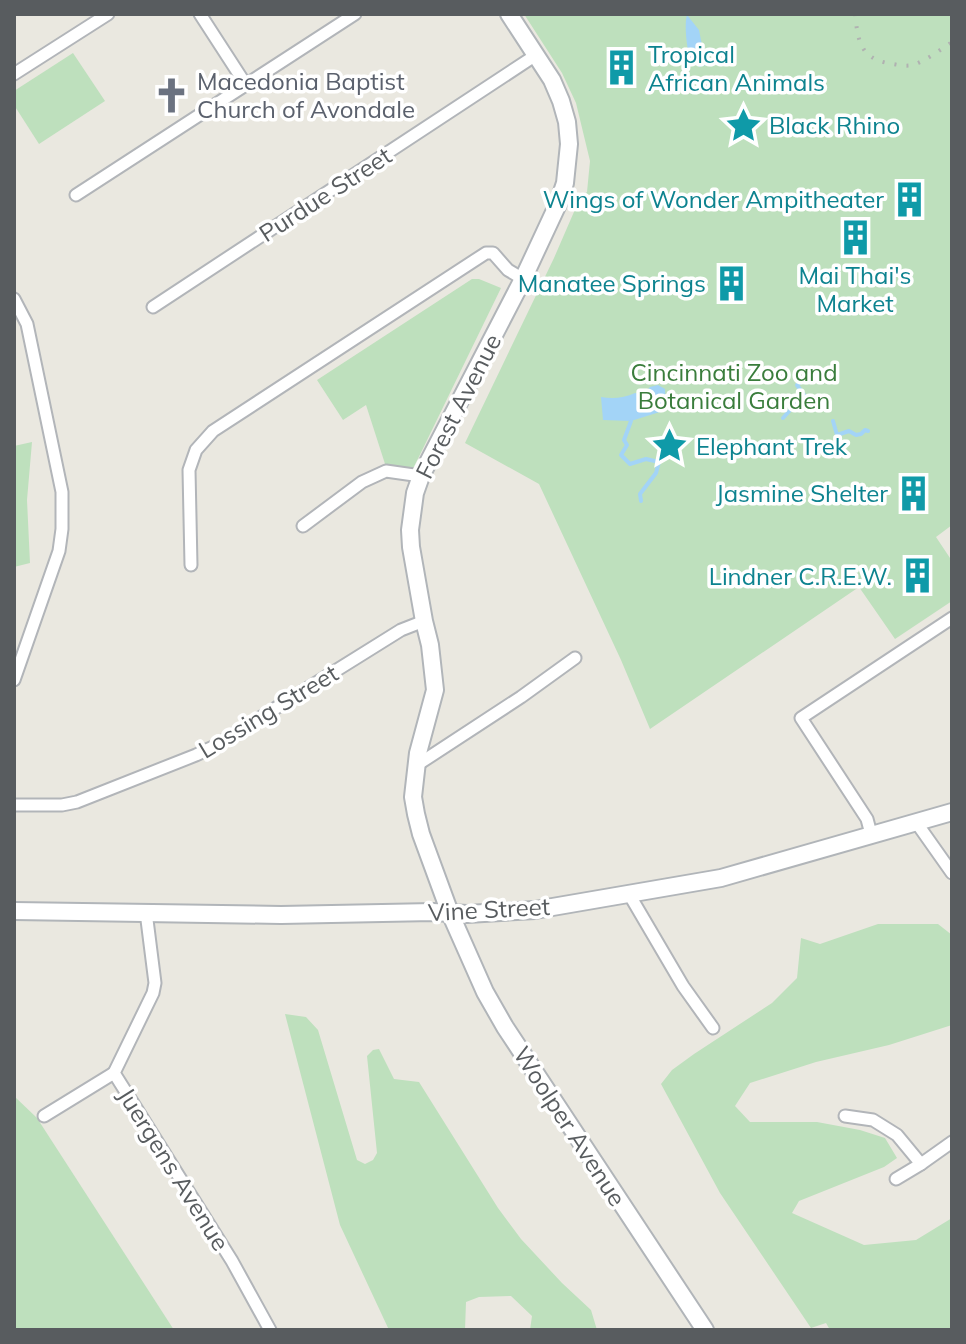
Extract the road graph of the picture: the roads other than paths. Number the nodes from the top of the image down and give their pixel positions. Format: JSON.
{"nodes":[{"id":1,"x":108,"y":14,"type":"edge"},
{"id":2,"x":200,"y":14,"type":"edge"},
{"id":3,"x":355,"y":14,"type":"edge"},
{"id":4,"x":509,"y":14,"type":"edge"},
{"id":5,"x":536,"y":55,"type":"junction"},
{"id":6,"x":14,"y":74,"type":"edge"},
{"id":7,"x":246,"y":85,"type":"junction"},
{"id":8,"x":76,"y":195,"type":"dead end"},
{"id":9,"x":523,"y":279,"type":"junction"},
{"id":10,"x":14,"y":299,"type":"edge"},
{"id":11,"x":153,"y":307,"type":"dead end"},
{"id":12,"x":421,"y":476,"type":"junction"},
{"id":13,"x":303,"y":526,"type":"dead end"},
{"id":14,"x":191,"y":565,"type":"dead end"},
{"id":15,"x":952,"y":618,"type":"edge"},
{"id":16,"x":424,"y":621,"type":"junction"},
{"id":17,"x":575,"y":658,"type":"dead end"},
{"id":18,"x":14,"y":680,"type":"edge"},
{"id":19,"x":417,"y":765,"type":"junction"},
{"id":20,"x":14,"y":805,"type":"edge"},
{"id":21,"x":952,"y":812,"type":"edge"},
{"id":22,"x":916,"y":822,"type":"junction"},
{"id":23,"x":871,"y":834,"type":"junction"},
{"id":24,"x":952,"y":873,"type":"edge"},
{"id":25,"x":629,"y":894,"type":"junction"},
{"id":26,"x":14,"y":911,"type":"edge"},
{"id":27,"x":146,"y":912,"type":"junction"},
{"id":28,"x":450,"y":913,"type":"junction"},
{"id":29,"x":713,"y":1028,"type":"dead end"},
{"id":30,"x":114,"y":1073,"type":"junction"},
{"id":31,"x":44,"y":1116,"type":"dead end"},
{"id":32,"x":845,"y":1116,"type":"dead end"},
{"id":33,"x":952,"y":1142,"type":"edge"},
{"id":34,"x":921,"y":1164,"type":"junction"},
{"id":35,"x":896,"y":1179,"type":"dead end"},
{"id":36,"x":270,"y":1330,"type":"edge"},
{"id":37,"x":705,"y":1330,"type":"edge"}],
"edges":[{"from":1,"to":6,"type":"street"},
{"from":2,"to":7,"type":"street"},
{"from":3,"to":7,"type":"street"},
{"from":4,"to":5,"type":"street","name":"Forest Avenue"},
{"from":5,"to":9,"type":"street","name":"Forest Avenue"},
{"from":5,"to":11,"type":"street","name":"Purdue Street"},
{"from":7,"to":8,"type":"street"},
{"from":9,"to":12,"type":"street","name":"Forest Avenue"},
{"from":9,"to":14,"type":"street"},
{"from":10,"to":18,"type":"street"},
{"from":12,"to":13,"type":"street"},
{"from":12,"to":16,"type":"street","name":"Forest Avenue"},
{"from":15,"to":23,"type":"street"},
{"from":16,"to":19,"type":"street","name":"Forest Avenue"},
{"from":16,"to":20,"type":"street","name":"Lossing Street"},
{"from":17,"to":19,"type":"street"},
{"from":19,"to":28,"type":"street","name":"Forest Avenue"},
{"from":21,"to":22,"type":"street","name":"Vine Street"},
{"from":22,"to":23,"type":"street","name":"Vine Street"},
{"from":22,"to":24,"type":"street"},
{"from":23,"to":25,"type":"street","name":"Vine Street"},
{"from":25,"to":28,"type":"street","name":"Vine Street"},
{"from":25,"to":29,"type":"street"},
{"from":26,"to":27,"type":"street","name":"Vine Street"},
{"from":27,"to":28,"type":"street","name":"Vine Street"},
{"from":27,"to":30,"type":"street","name":"Juergens Avenue"},
{"from":28,"to":37,"type":"street","name":"Woolper Avenue"},
{"from":30,"to":31,"type":"street"},
{"from":30,"to":36,"type":"street","name":"Juergens Avenue"},
{"from":32,"to":34,"type":"street"},
{"from":33,"to":34,"type":"street"},
{"from":34,"to":35,"type":"street"}]}
